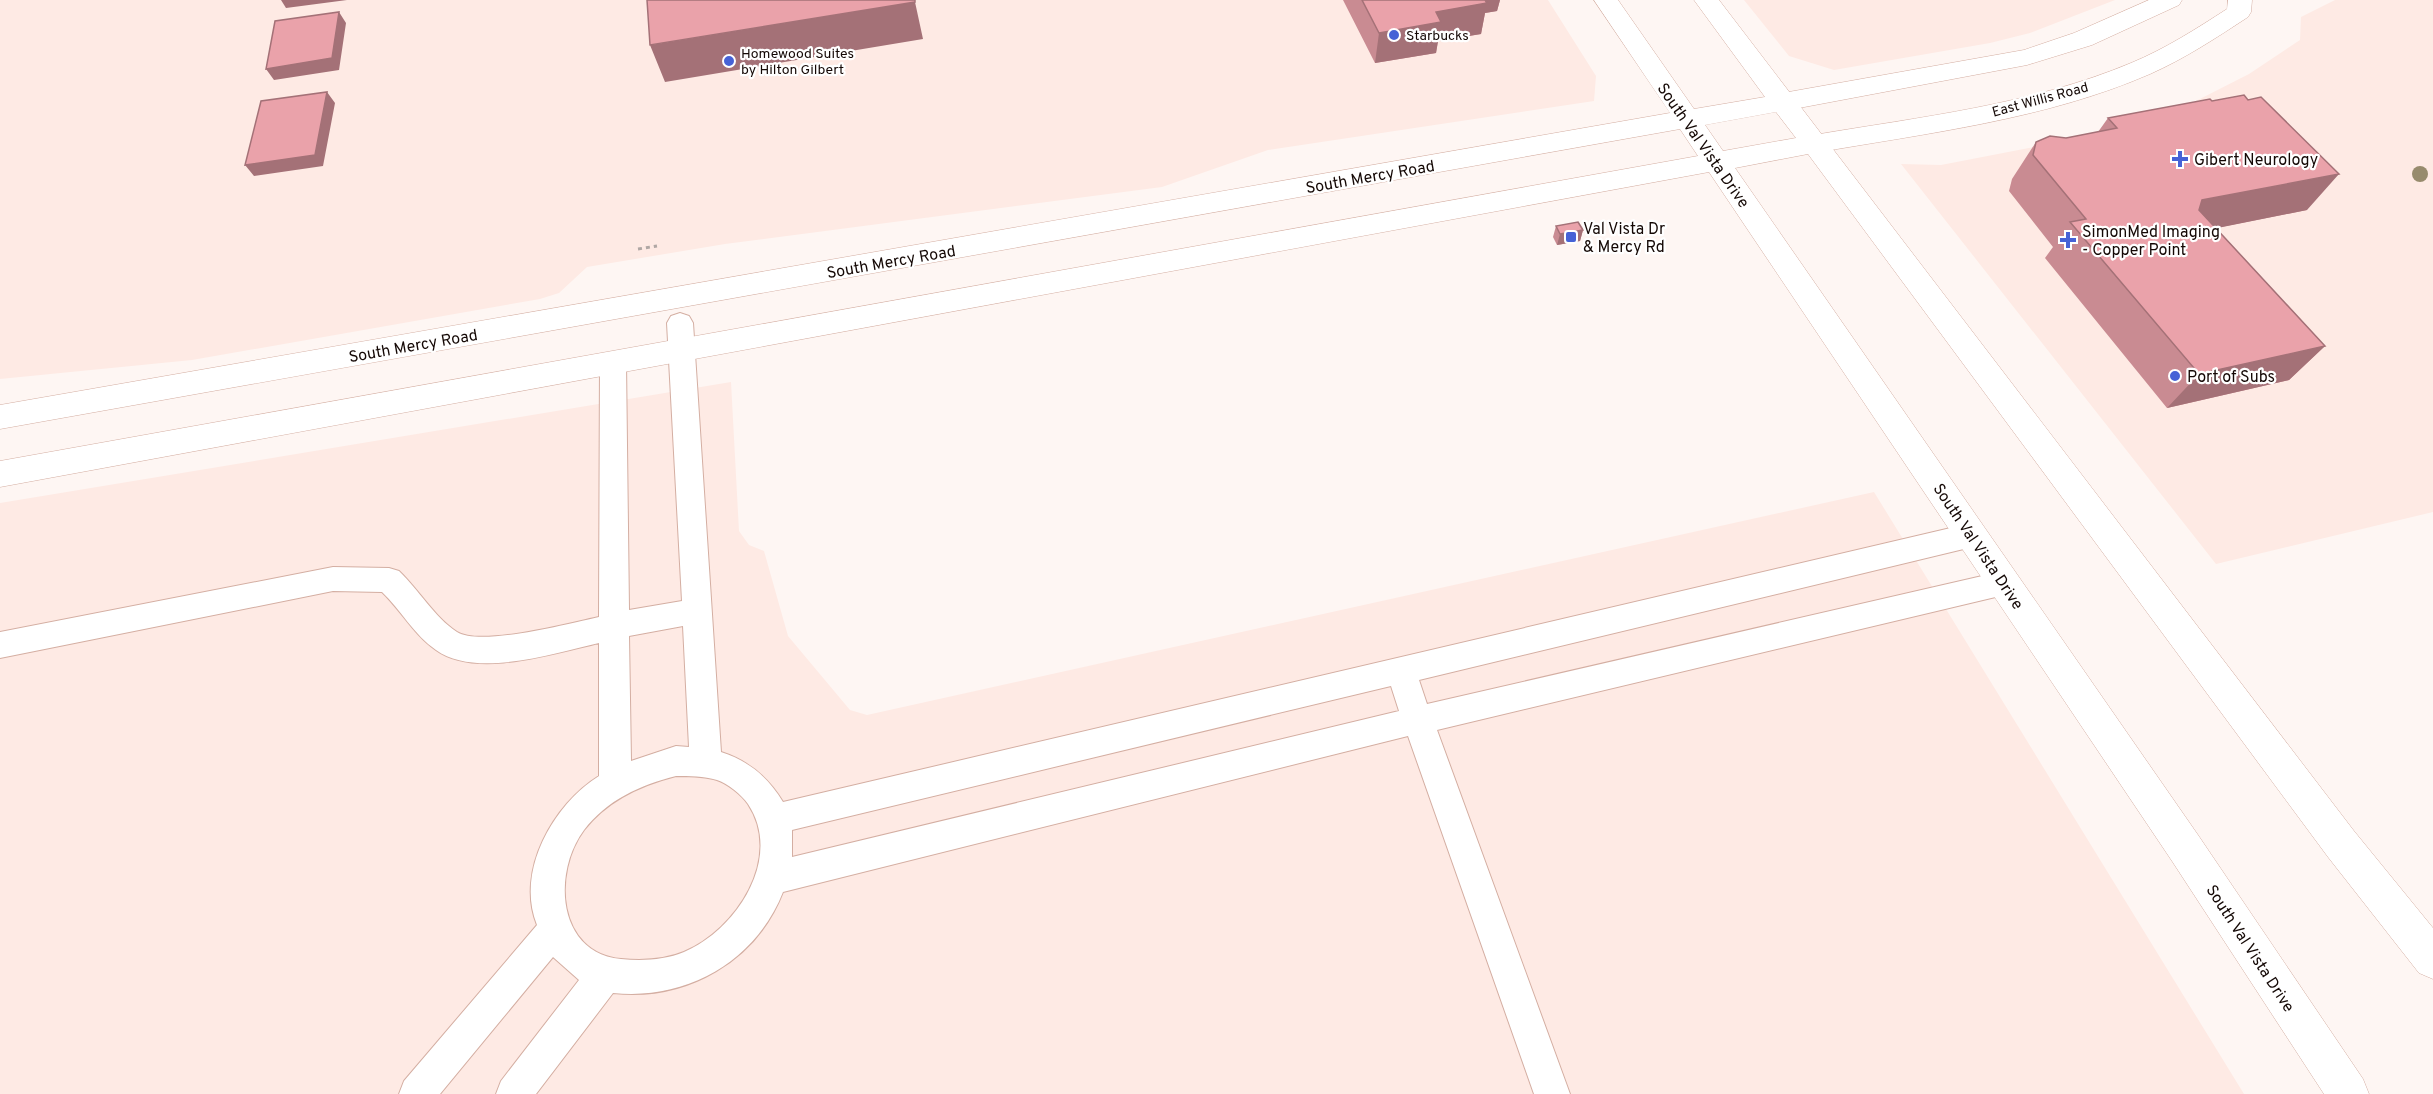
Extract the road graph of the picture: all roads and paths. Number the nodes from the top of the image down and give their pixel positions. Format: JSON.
{"nodes":[{"id":1,"x":1606,"y":0,"type":"edge"},
{"id":2,"x":1706,"y":0,"type":"edge"},
{"id":3,"x":2170,"y":0,"type":"edge"},
{"id":4,"x":2240,"y":0,"type":"edge"},
{"id":5,"x":1783,"y":102,"type":"junction"},
{"id":6,"x":1688,"y":120,"type":"junction"},
{"id":7,"x":1814,"y":144,"type":"junction"},
{"id":8,"x":1716,"y":162,"type":"junction"},
{"id":9,"x":657,"y":246,"type":"dead end"},
{"id":10,"x":638,"y":249,"type":"dead end"},
{"id":11,"x":681,"y":336,"type":"junction"},
{"id":12,"x":613,"y":362,"type":"junction"},
{"id":13,"x":0,"y":417,"type":"edge"},
{"id":14,"x":0,"y":474,"type":"edge"},
{"id":15,"x":1972,"y":536,"type":"junction"},
{"id":16,"x":2004,"y":583,"type":"junction"},
{"id":17,"x":697,"y":611,"type":"junction"},
{"id":18,"x":614,"y":627,"type":"junction"},
{"id":19,"x":0,"y":645,"type":"edge"},
{"id":20,"x":1400,"y":670,"type":"junction"},
{"id":21,"x":1418,"y":720,"type":"junction"},
{"id":22,"x":706,"y":763,"type":"junction"},
{"id":23,"x":615,"y":783,"type":"junction"},
{"id":24,"x":774,"y":819,"type":"junction"},
{"id":25,"x":773,"y":878,"type":"junction"},
{"id":26,"x":554,"y":930,"type":"junction"},
{"id":27,"x":2433,"y":959,"type":"edge"},
{"id":28,"x":606,"y":974,"type":"junction"},
{"id":29,"x":417,"y":1094,"type":"edge"},
{"id":30,"x":513,"y":1094,"type":"edge"},
{"id":31,"x":1552,"y":1094,"type":"edge"},
{"id":32,"x":2348,"y":1094,"type":"edge"}],
"edges":[{"from":1,"to":6,"type":"main road","name":"South Val Vista Drive"},
{"from":2,"to":5,"type":"main road"},
{"from":3,"to":5,"type":"main road"},
{"from":4,"to":7,"type":"main road","name":"East Willis Road"},
{"from":5,"to":6,"type":"main road","name":"South Mercy Road"},
{"from":5,"to":7,"type":"main road"},
{"from":6,"to":8,"type":"main road","name":"South Val Vista Drive"},
{"from":6,"to":13,"type":"main road","name":"South Mercy Road"},
{"from":7,"to":8,"type":"main road"},
{"from":7,"to":27,"type":"main road"},
{"from":8,"to":11,"type":"main road"},
{"from":8,"to":15,"type":"main road","name":"South Val Vista Drive"},
{"from":9,"to":10,"type":"path"},
{"from":11,"to":12,"type":"main road"},
{"from":11,"to":17,"type":"lane"},
{"from":12,"to":14,"type":"main road"},
{"from":12,"to":18,"type":"lane"},
{"from":15,"to":16,"type":"main road","name":"South Val Vista Drive"},
{"from":15,"to":20,"type":"lane"},
{"from":16,"to":21,"type":"lane"},
{"from":16,"to":32,"type":"main road","name":"South Val Vista Drive"},
{"from":17,"to":18,"type":"lane"},
{"from":17,"to":22,"type":"lane"},
{"from":18,"to":19,"type":"lane"},
{"from":18,"to":23,"type":"lane"},
{"from":20,"to":21,"type":"lane"},
{"from":20,"to":24,"type":"lane"},
{"from":21,"to":25,"type":"lane"},
{"from":21,"to":31,"type":"lane"},
{"from":22,"to":23,"type":"lane"},
{"from":22,"to":24,"type":"lane"},
{"from":23,"to":26,"type":"lane"},
{"from":24,"to":25,"type":"lane"},
{"from":25,"to":28,"type":"lane"},
{"from":26,"to":28,"type":"lane"},
{"from":26,"to":29,"type":"lane"},
{"from":28,"to":30,"type":"lane"}]}
